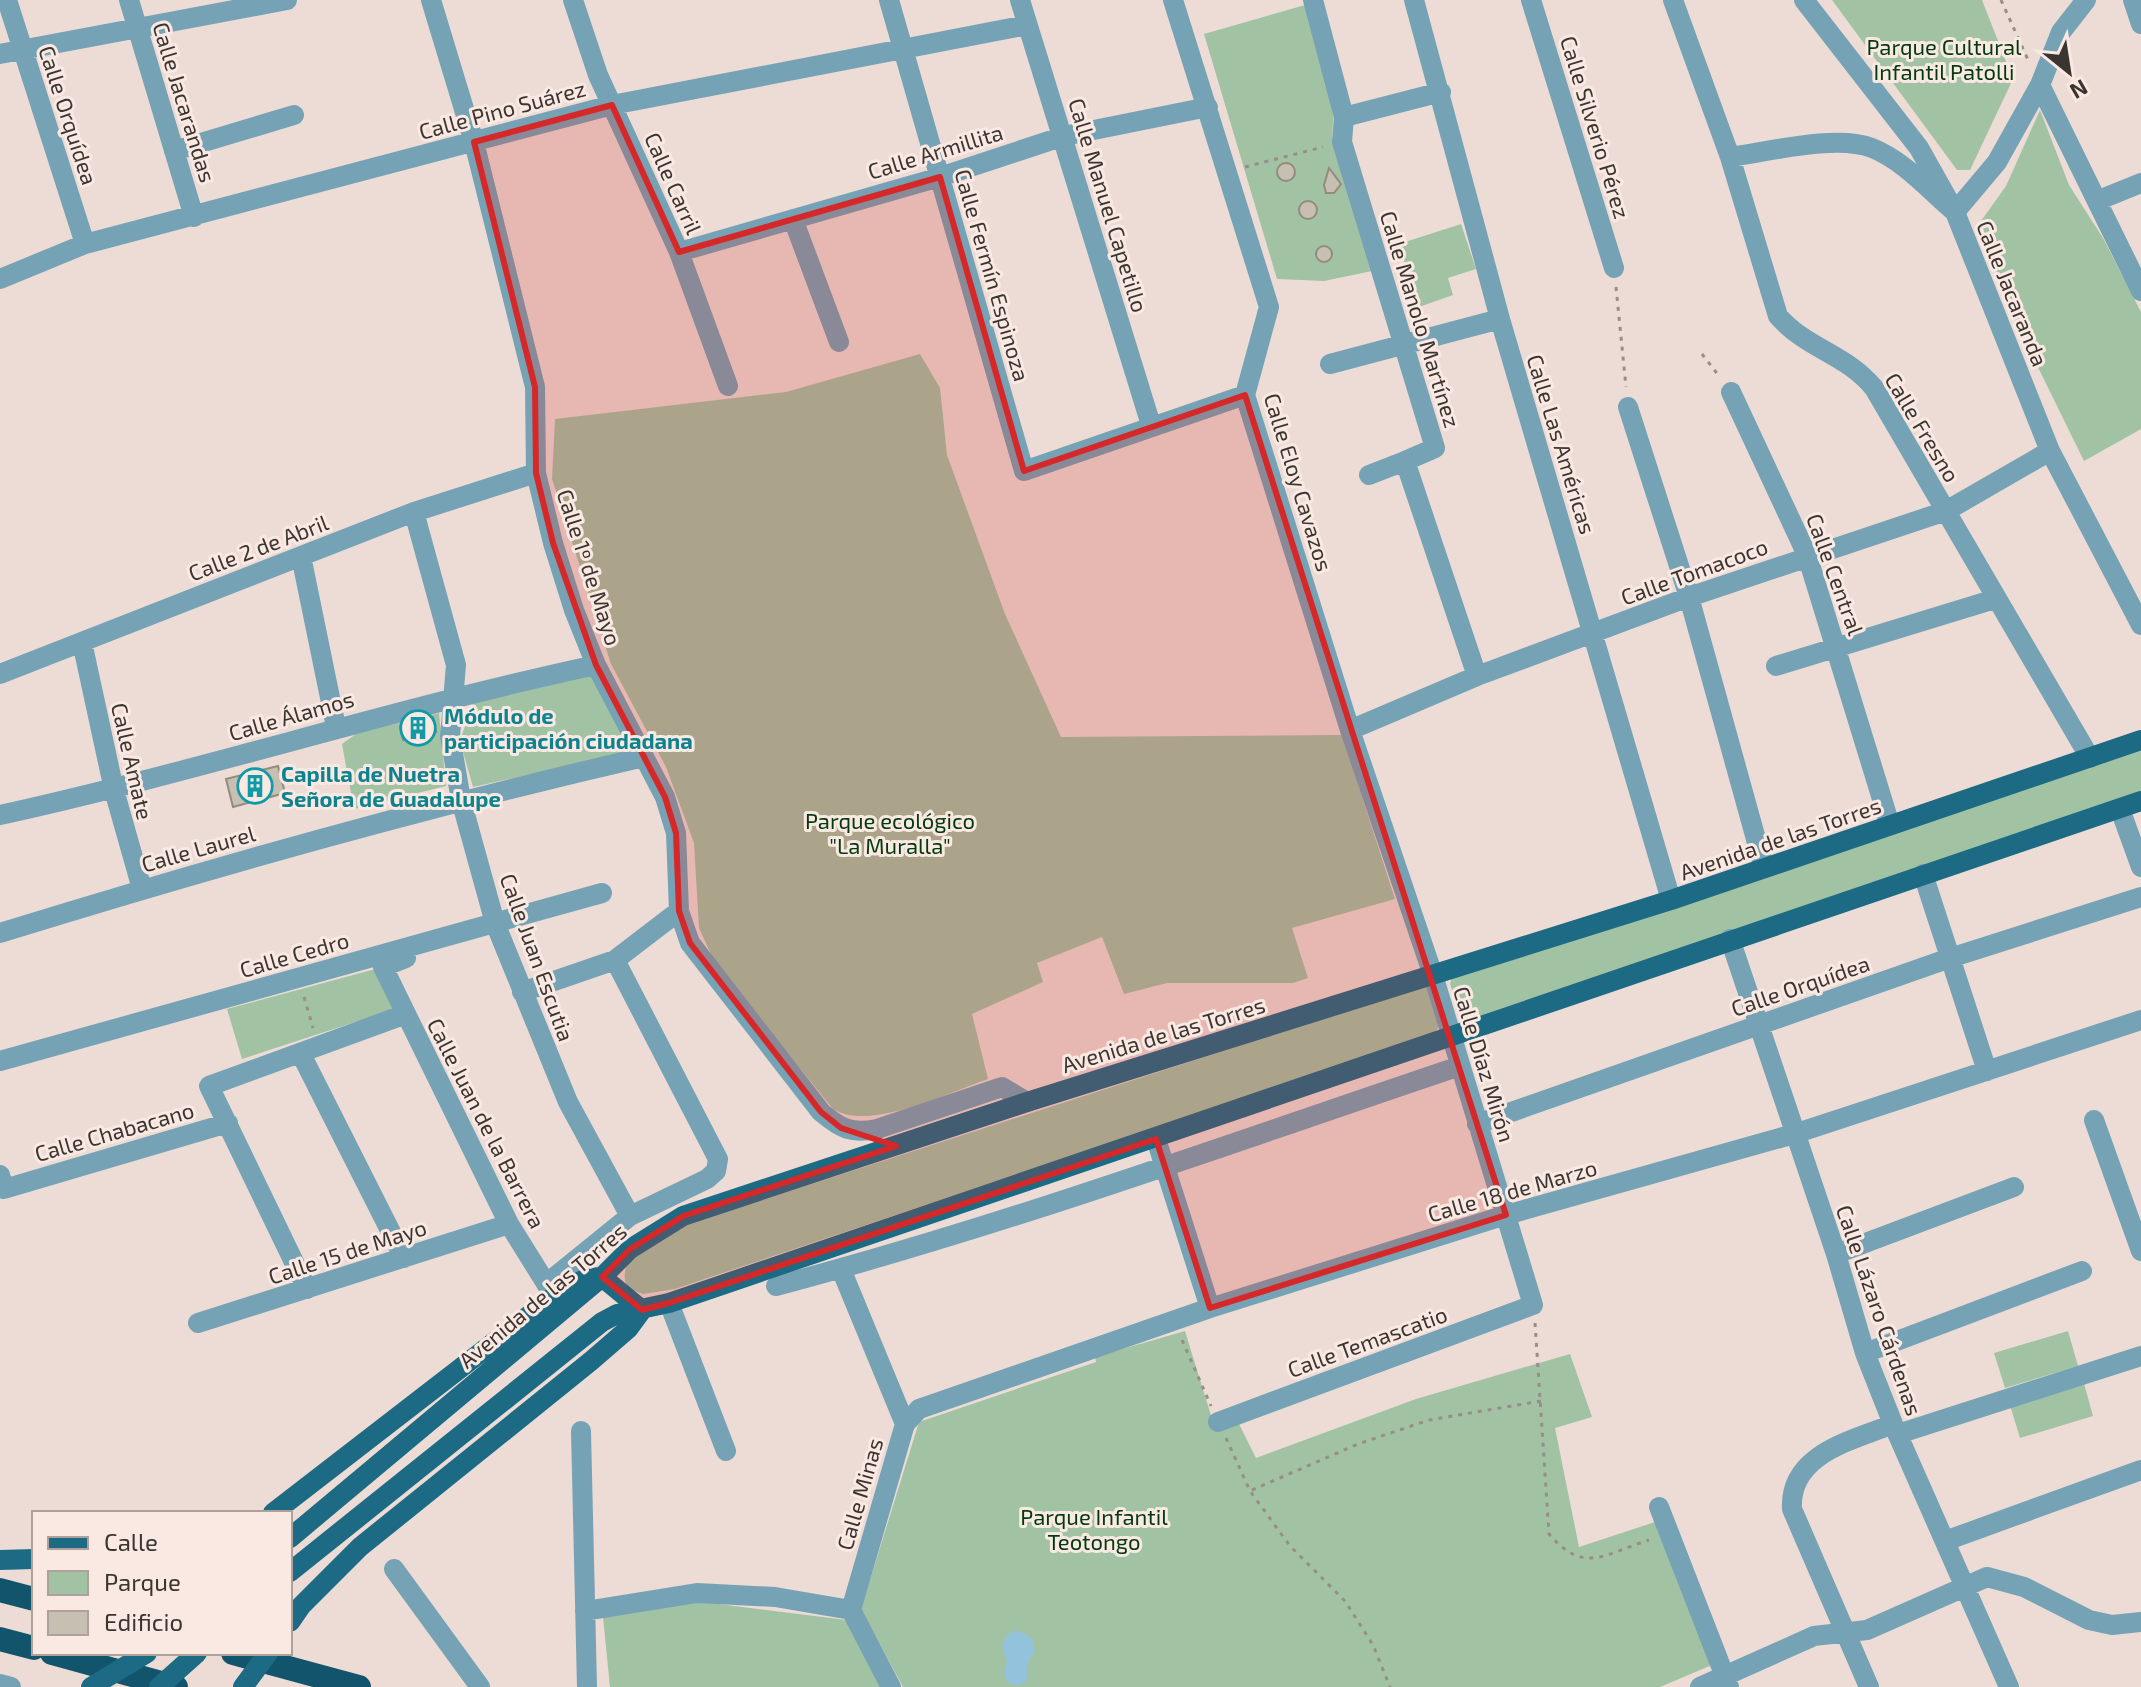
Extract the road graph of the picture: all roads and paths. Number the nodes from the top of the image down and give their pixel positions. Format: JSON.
{"nodes":[{"id":1,"x":7,"y":0,"type":"edge"},
{"id":2,"x":129,"y":0,"type":"edge"},
{"id":3,"x":287,"y":0,"type":"edge"},
{"id":4,"x":431,"y":0,"type":"edge"},
{"id":5,"x":573,"y":0,"type":"edge"},
{"id":6,"x":889,"y":0,"type":"edge"},
{"id":7,"x":1020,"y":0,"type":"edge"},
{"id":8,"x":1173,"y":0,"type":"edge"},
{"id":9,"x":1313,"y":0,"type":"edge"},
{"id":10,"x":1414,"y":0,"type":"edge"},
{"id":11,"x":1531,"y":0,"type":"edge"},
{"id":12,"x":1673,"y":0,"type":"edge"},
{"id":13,"x":1804,"y":0,"type":"edge"},
{"id":14,"x":2001,"y":0,"type":"edge"},
{"id":15,"x":2086,"y":0,"type":"edge"},
{"id":16,"x":2133,"y":0,"type":"edge"},
{"id":17,"x":2141,"y":24,"type":"edge"},
{"id":18,"x":1027,"y":25,"type":"junction"},
{"id":19,"x":137,"y":26,"type":"junction"},
{"id":20,"x":23,"y":49,"type":"junction"},
{"id":21,"x":902,"y":49,"type":"junction"},
{"id":22,"x":0,"y":54,"type":"edge"},
{"id":23,"x":2040,"y":85,"type":"junction"},
{"id":24,"x":1441,"y":92,"type":"junction"},
{"id":25,"x":612,"y":105,"type":"junction"},
{"id":26,"x":1208,"y":107,"type":"junction"},
{"id":27,"x":294,"y":115,"type":"dead end"},
{"id":28,"x":1344,"y":117,"type":"junction"},
{"id":29,"x":1064,"y":136,"type":"junction"},
{"id":30,"x":474,"y":142,"type":"junction"},
{"id":31,"x":1342,"y":142,"type":"junction"},
{"id":32,"x":174,"y":151,"type":"junction"},
{"id":33,"x":1730,"y":157,"type":"junction"},
{"id":34,"x":1228,"y":171,"type":"junction"},
{"id":35,"x":940,"y":177,"type":"junction"},
{"id":36,"x":2141,"y":183,"type":"edge"},
{"id":37,"x":2099,"y":200,"type":"junction"},
{"id":38,"x":1955,"y":212,"type":"junction"},
{"id":39,"x":194,"y":217,"type":"junction"},
{"id":40,"x":793,"y":219,"type":"junction"},
{"id":41,"x":85,"y":244,"type":"junction"},
{"id":42,"x":679,"y":252,"type":"junction"},
{"id":43,"x":1614,"y":268,"type":"joint"},
{"id":44,"x":0,"y":279,"type":"edge"},
{"id":45,"x":2141,"y":291,"type":"edge"},
{"id":46,"x":1500,"y":319,"type":"junction"},
{"id":47,"x":839,"y":342,"type":"dead end"},
{"id":48,"x":1403,"y":342,"type":"junction"},
{"id":49,"x":1702,"y":354,"type":"dead end"},
{"id":50,"x":1330,"y":364,"type":"dead end"},
{"id":51,"x":728,"y":386,"type":"dead end"},
{"id":52,"x":1731,"y":392,"type":"joint"},
{"id":53,"x":1245,"y":395,"type":"junction"},
{"id":54,"x":1628,"y":407,"type":"joint"},
{"id":55,"x":1151,"y":425,"type":"junction"},
{"id":56,"x":2050,"y":451,"type":"junction"},
{"id":57,"x":1405,"y":461,"type":"junction"},
{"id":58,"x":536,"y":473,"type":"junction"},
{"id":59,"x":1369,"y":475,"type":"dead end"},
{"id":60,"x":1946,"y":511,"type":"junction"},
{"id":61,"x":414,"y":512,"type":"junction"},
{"id":62,"x":1807,"y":555,"type":"junction"},
{"id":63,"x":301,"y":556,"type":"junction"},
{"id":64,"x":1689,"y":597,"type":"junction"},
{"id":65,"x":1995,"y":599,"type":"junction"},
{"id":66,"x":2141,"y":625,"type":"edge"},
{"id":67,"x":1594,"y":634,"type":"junction"},
{"id":68,"x":82,"y":642,"type":"junction"},
{"id":69,"x":1838,"y":647,"type":"junction"},
{"id":70,"x":596,"y":665,"type":"junction"},
{"id":71,"x":1776,"y":666,"type":"dead end"},
{"id":72,"x":0,"y":674,"type":"edge"},
{"id":73,"x":1477,"y":676,"type":"junction"},
{"id":74,"x":456,"y":695,"type":"junction"},
{"id":75,"x":336,"y":727,"type":"junction"},
{"id":76,"x":1350,"y":730,"type":"junction"},
{"id":77,"x":2141,"y":740,"type":"edge"},
{"id":78,"x":644,"y":757,"type":"junction"},
{"id":79,"x":2090,"y":758,"type":"junction"},
{"id":80,"x":114,"y":790,"type":"junction"},
{"id":81,"x":461,"y":800,"type":"junction"},
{"id":82,"x":2141,"y":801,"type":"edge"},
{"id":83,"x":2120,"y":809,"type":"junction"},
{"id":84,"x":0,"y":815,"type":"edge"},
{"id":85,"x":1890,"y":825,"type":"junction"},
{"id":86,"x":2141,"y":867,"type":"edge"},
{"id":87,"x":1764,"y":868,"type":"junction"},
{"id":88,"x":1923,"y":874,"type":"junction"},
{"id":89,"x":142,"y":889,"type":"junction"},
{"id":90,"x":602,"y":893,"type":"dead end"},
{"id":91,"x":2141,"y":897,"type":"edge"},
{"id":92,"x":1671,"y":900,"type":"junction"},
{"id":93,"x":679,"y":911,"type":"junction"},
{"id":94,"x":495,"y":923,"type":"junction"},
{"id":95,"x":0,"y":933,"type":"edge"},
{"id":96,"x":441,"y":938,"type":"junction"},
{"id":97,"x":1730,"y":939,"type":"junction"},
{"id":98,"x":1950,"y":958,"type":"junction"},
{"id":99,"x":615,"y":960,"type":"junction"},
{"id":100,"x":1433,"y":975,"type":"junction"},
{"id":101,"x":298,"y":978,"type":"junction"},
{"id":102,"x":522,"y":992,"type":"junction"},
{"id":103,"x":406,"y":1014,"type":"junction"},
{"id":104,"x":2141,"y":1020,"type":"edge"},
{"id":105,"x":1759,"y":1025,"type":"junction"},
{"id":106,"x":1452,"y":1039,"type":"junction"},
{"id":107,"x":310,"y":1050,"type":"junction"},
{"id":108,"x":0,"y":1061,"type":"edge"},
{"id":109,"x":1460,"y":1066,"type":"junction"},
{"id":110,"x":1987,"y":1071,"type":"junction"},
{"id":111,"x":1027,"y":1102,"type":"junction"},
{"id":112,"x":2094,"y":1120,"type":"dead end"},
{"id":113,"x":228,"y":1123,"type":"junction"},
{"id":114,"x":1477,"y":1124,"type":"junction"},
{"id":115,"x":1794,"y":1134,"type":"junction"},
{"id":116,"x":1156,"y":1139,"type":"junction"},
{"id":117,"x":1165,"y":1165,"type":"junction"},
{"id":118,"x":2,"y":1182,"type":"edge"},
{"id":119,"x":2014,"y":1187,"type":"dead end"},
{"id":120,"x":1506,"y":1215,"type":"junction"},
{"id":121,"x":630,"y":1216,"type":"junction"},
{"id":122,"x":509,"y":1224,"type":"junction"},
{"id":123,"x":2141,"y":1251,"type":"edge"},
{"id":124,"x":1836,"y":1254,"type":"junction"},
{"id":125,"x":404,"y":1258,"type":"junction"},
{"id":126,"x":841,"y":1269,"type":"junction"},
{"id":127,"x":2082,"y":1271,"type":"dead end"},
{"id":128,"x":602,"y":1277,"type":"junction"},
{"id":129,"x":776,"y":1286,"type":"dead end"},
{"id":130,"x":307,"y":1289,"type":"junction"},
{"id":131,"x":550,"y":1290,"type":"junction"},
{"id":132,"x":669,"y":1303,"type":"junction"},
{"id":133,"x":1533,"y":1305,"type":"junction"},
{"id":134,"x":1210,"y":1308,"type":"junction"},
{"id":135,"x":642,"y":1310,"type":"junction"},
{"id":136,"x":198,"y":1323,"type":"dead end"},
{"id":137,"x":1865,"y":1353,"type":"junction"},
{"id":138,"x":2141,"y":1356,"type":"edge"},
{"id":139,"x":1541,"y":1401,"type":"junction"},
{"id":140,"x":1218,"y":1422,"type":"dead end"},
{"id":141,"x":905,"y":1424,"type":"junction"},
{"id":142,"x":1895,"y":1429,"type":"junction"},
{"id":143,"x":581,"y":1431,"type":"dead end"},
{"id":144,"x":726,"y":1451,"type":"dead end"},
{"id":145,"x":2141,"y":1470,"type":"edge"},
{"id":146,"x":1659,"y":1507,"type":"dead end"},
{"id":147,"x":275,"y":1511,"type":"edge"},
{"id":148,"x":1668,"y":1534,"type":"junction"},
{"id":149,"x":292,"y":1536,"type":"edge"},
{"id":150,"x":1945,"y":1541,"type":"junction"},
{"id":151,"x":32,"y":1559,"type":"edge"},
{"id":152,"x":0,"y":1560,"type":"edge"},
{"id":153,"x":394,"y":1569,"type":"dead end"},
{"id":154,"x":292,"y":1570,"type":"edge"},
{"id":155,"x":1964,"y":1588,"type":"junction"},
{"id":156,"x":0,"y":1590,"type":"edge"},
{"id":157,"x":32,"y":1598,"type":"edge"},
{"id":158,"x":851,"y":1610,"type":"junction"},
{"id":159,"x":585,"y":1611,"type":"junction"},
{"id":160,"x":295,"y":1614,"type":"edge"},
{"id":161,"x":2141,"y":1622,"type":"edge"},
{"id":162,"x":1846,"y":1633,"type":"junction"},
{"id":163,"x":0,"y":1639,"type":"edge"},
{"id":164,"x":32,"y":1647,"type":"edge"},
{"id":165,"x":59,"y":1655,"type":"edge"},
{"id":166,"x":144,"y":1655,"type":"edge"},
{"id":167,"x":195,"y":1655,"type":"edge"},
{"id":168,"x":240,"y":1655,"type":"edge"},
{"id":169,"x":267,"y":1655,"type":"edge"},
{"id":170,"x":1726,"y":1682,"type":"edge"},
{"id":171,"x":0,"y":1684,"type":"edge"},
{"id":172,"x":11,"y":1687,"type":"edge"},
{"id":173,"x":91,"y":1687,"type":"edge"},
{"id":174,"x":159,"y":1687,"type":"edge"},
{"id":175,"x":176,"y":1687,"type":"edge"},
{"id":176,"x":243,"y":1687,"type":"edge"},
{"id":177,"x":359,"y":1687,"type":"edge"},
{"id":178,"x":480,"y":1687,"type":"edge"},
{"id":179,"x":587,"y":1687,"type":"edge"},
{"id":180,"x":891,"y":1687,"type":"edge"},
{"id":181,"x":1390,"y":1687,"type":"edge"},
{"id":182,"x":1700,"y":1687,"type":"edge"},
{"id":183,"x":1869,"y":1687,"type":"edge"},
{"id":184,"x":2009,"y":1687,"type":"edge"}],
"edges":[{"from":1,"to":20,"type":"street","name":"Calle Orquídea"},
{"from":2,"to":19,"type":"street","name":"Calle Jacarandas"},
{"from":3,"to":19,"type":"street"},
{"from":4,"to":30,"type":"street","name":"Calle 1º de Mayo"},
{"from":5,"to":25,"type":"street","name":"Calle Carril"},
{"from":6,"to":21,"type":"street","name":"Calle Fermín Espinoza"},
{"from":7,"to":18,"type":"street","name":"Calle Manuel Capetillo"},
{"from":8,"to":26,"type":"street","name":"Calle Eloy Cavazos"},
{"from":9,"to":28,"type":"street","name":"Calle Manolo Martínez"},
{"from":10,"to":24,"type":"street","name":"Calle Las Américas"},
{"from":11,"to":43,"type":"street","name":"Calle Silverio Pérez"},
{"from":12,"to":33,"type":"street","name":"Calle Fresno"},
{"from":13,"to":38,"type":"street","name":"Calle Jacaranda"},
{"from":14,"to":23,"type":"path"},
{"from":15,"to":23,"type":"street"},
{"from":16,"to":17,"type":"street"},
{"from":18,"to":21,"type":"street","name":"Calle Pino Suárez"},
{"from":18,"to":29,"type":"street","name":"Calle Manuel Capetillo"},
{"from":19,"to":20,"type":"street"},
{"from":19,"to":32,"type":"street","name":"Calle Jacarandas"},
{"from":20,"to":22,"type":"street"},
{"from":20,"to":41,"type":"street","name":"Calle Orquídea"},
{"from":21,"to":25,"type":"street","name":"Calle Pino Suárez"},
{"from":21,"to":35,"type":"street","name":"Calle Fermín Espinoza"},
{"from":23,"to":37,"type":"street"},
{"from":23,"to":38,"type":"street"},
{"from":24,"to":28,"type":"street"},
{"from":24,"to":46,"type":"street","name":"Calle Las Américas"},
{"from":25,"to":30,"type":"street","name":"Calle Pino Suárez"},
{"from":25,"to":42,"type":"street","name":"Calle Carril"},
{"from":26,"to":29,"type":"street","name":"Calle Armillita"},
{"from":26,"to":34,"type":"street","name":"Calle Eloy Cavazos"},
{"from":27,"to":32,"type":"street"},
{"from":28,"to":31,"type":"street","name":"Calle Manolo Martínez"},
{"from":29,"to":35,"type":"street","name":"Calle Armillita"},
{"from":29,"to":55,"type":"street","name":"Calle Manuel Capetillo"},
{"from":30,"to":39,"type":"street","name":"Calle Pino Suárez"},
{"from":30,"to":58,"type":"street","name":"Calle 1º de Mayo"},
{"from":31,"to":34,"type":"path"},
{"from":31,"to":48,"type":"street","name":"Calle Manolo Martínez"},
{"from":32,"to":39,"type":"street","name":"Calle Jacarandas"},
{"from":33,"to":38,"type":"street"},
{"from":33,"to":60,"type":"street","name":"Calle Fresno"},
{"from":34,"to":53,"type":"street","name":"Calle Eloy Cavazos"},
{"from":35,"to":40,"type":"street","name":"Calle Armillita"},
{"from":35,"to":55,"type":"street","name":"Calle Fermín Espinoza"},
{"from":36,"to":37,"type":"street"},
{"from":37,"to":45,"type":"street"},
{"from":38,"to":56,"type":"street","name":"Calle Jacaranda"},
{"from":39,"to":41,"type":"street","name":"Calle Pino Suárez"},
{"from":40,"to":42,"type":"street","name":"Calle Armillita"},
{"from":40,"to":47,"type":"street"},
{"from":41,"to":44,"type":"street","name":"Calle Pino Suárez"},
{"from":42,"to":51,"type":"street","name":"Calle Carril"},
{"from":43,"to":54,"type":"path"},
{"from":46,"to":48,"type":"street"},
{"from":46,"to":67,"type":"street","name":"Calle Las Américas"},
{"from":48,"to":50,"type":"street"},
{"from":48,"to":57,"type":"street","name":"Calle Manolo Martínez"},
{"from":49,"to":52,"type":"path"},
{"from":52,"to":62,"type":"street","name":"Calle Central"},
{"from":53,"to":55,"type":"street"},
{"from":53,"to":76,"type":"street","name":"Calle Eloy Cavazos"},
{"from":54,"to":64,"type":"street"},
{"from":56,"to":60,"type":"street","name":"Calle Tomacoco"},
{"from":56,"to":66,"type":"street","name":"Calle Jacaranda"},
{"from":57,"to":59,"type":"street"},
{"from":57,"to":73,"type":"street"},
{"from":58,"to":61,"type":"street","name":"Calle 2 de Abril"},
{"from":58,"to":70,"type":"street","name":"Calle 1º de Mayo"},
{"from":60,"to":62,"type":"street","name":"Calle Tomacoco"},
{"from":60,"to":65,"type":"street","name":"Calle Fresno"},
{"from":61,"to":63,"type":"street","name":"Calle 2 de Abril"},
{"from":61,"to":74,"type":"street","name":"Calle Juan Escutia"},
{"from":62,"to":64,"type":"street","name":"Calle Tomacoco"},
{"from":62,"to":69,"type":"street","name":"Calle Central"},
{"from":63,"to":68,"type":"street","name":"Calle 2 de Abril"},
{"from":63,"to":75,"type":"street"},
{"from":64,"to":67,"type":"street","name":"Calle Tomacoco"},
{"from":64,"to":87,"type":"street"},
{"from":65,"to":69,"type":"street"},
{"from":65,"to":79,"type":"street","name":"Calle Fresno"},
{"from":67,"to":73,"type":"street","name":"Calle Tomacoco"},
{"from":67,"to":92,"type":"street","name":"Calle Las Américas"},
{"from":68,"to":72,"type":"street","name":"Calle 2 de Abril"},
{"from":68,"to":80,"type":"street","name":"Calle Amate"},
{"from":69,"to":71,"type":"street"},
{"from":69,"to":85,"type":"street","name":"Calle Central"},
{"from":70,"to":74,"type":"street","name":"Calle Álamos"},
{"from":70,"to":78,"type":"street","name":"Calle 1º de Mayo"},
{"from":73,"to":76,"type":"street","name":"Calle Tomacoco"},
{"from":74,"to":75,"type":"street","name":"Calle Álamos"},
{"from":74,"to":81,"type":"street","name":"Calle Juan Escutia"},
{"from":75,"to":80,"type":"street","name":"Calle Álamos"},
{"from":76,"to":100,"type":"street","name":"Calle Eloy Cavazos"},
{"from":77,"to":79,"type":"main road","name":"Avenida de las Torres"},
{"from":78,"to":81,"type":"street","name":"Calle Laurel"},
{"from":78,"to":93,"type":"street","name":"Calle 1º de Mayo"},
{"from":79,"to":85,"type":"main road","name":"Avenida de las Torres"},
{"from":80,"to":84,"type":"street","name":"Calle Álamos"},
{"from":80,"to":89,"type":"street","name":"Calle Amate"},
{"from":81,"to":89,"type":"street","name":"Calle Laurel"},
{"from":81,"to":94,"type":"street","name":"Calle Juan Escutia"},
{"from":82,"to":83,"type":"main road"},
{"from":83,"to":86,"type":"street"},
{"from":83,"to":88,"type":"main road"},
{"from":85,"to":87,"type":"main road","name":"Avenida de las Torres"},
{"from":87,"to":92,"type":"main road","name":"Avenida de las Torres"},
{"from":88,"to":97,"type":"main road"},
{"from":88,"to":98,"type":"street"},
{"from":89,"to":95,"type":"street","name":"Calle Laurel"},
{"from":90,"to":94,"type":"street","name":"Calle Cedro"},
{"from":91,"to":98,"type":"street","name":"Calle Orquídea"},
{"from":92,"to":100,"type":"main road","name":"Avenida de las Torres"},
{"from":93,"to":99,"type":"street"},
{"from":93,"to":111,"type":"street","name":"Calle 1º de Mayo"},
{"from":94,"to":96,"type":"street","name":"Calle Cedro"},
{"from":94,"to":102,"type":"street","name":"Calle Juan Escutia"},
{"from":96,"to":101,"type":"street","name":"Calle Cedro"},
{"from":96,"to":103,"type":"street","name":"Calle Juan de la Barrera"},
{"from":97,"to":105,"type":"street","name":"Calle Lázaro Cárdenas"},
{"from":97,"to":106,"type":"main road"},
{"from":98,"to":105,"type":"street","name":"Calle Orquídea"},
{"from":98,"to":110,"type":"street"},
{"from":99,"to":102,"type":"street"},
{"from":99,"to":121,"type":"street"},
{"from":100,"to":106,"type":"street","name":"Calle Díaz Mirón"},
{"from":100,"to":111,"type":"main road","name":"Avenida de las Torres"},
{"from":101,"to":107,"type":"path"},
{"from":101,"to":108,"type":"street","name":"Calle Cedro"},
{"from":102,"to":121,"type":"street","name":"Calle Juan Escutia"},
{"from":103,"to":107,"type":"street","name":"Calle Chabacano"},
{"from":103,"to":122,"type":"street","name":"Calle Juan de la Barrera"},
{"from":104,"to":110,"type":"street","name":"Calle 18 de Marzo"},
{"from":105,"to":114,"type":"street","name":"Calle Orquídea"},
{"from":105,"to":115,"type":"street","name":"Calle Lázaro Cárdenas"},
{"from":106,"to":109,"type":"street","name":"Calle Díaz Mirón"},
{"from":106,"to":116,"type":"main road"},
{"from":107,"to":113,"type":"street","name":"Calle Chabacano"},
{"from":107,"to":125,"type":"street"},
{"from":109,"to":114,"type":"street","name":"Calle Díaz Mirón"},
{"from":109,"to":117,"type":"street"},
{"from":110,"to":115,"type":"street","name":"Calle 18 de Marzo"},
{"from":111,"to":128,"type":"main road","name":"Avenida de las Torres"},
{"from":112,"to":123,"type":"street"},
{"from":113,"to":118,"type":"street","name":"Calle Chabacano"},
{"from":113,"to":130,"type":"street"},
{"from":114,"to":120,"type":"street","name":"Calle Díaz Mirón"},
{"from":115,"to":120,"type":"street","name":"Calle 18 de Marzo"},
{"from":115,"to":124,"type":"street","name":"Calle Lázaro Cárdenas"},
{"from":116,"to":117,"type":"street"},
{"from":116,"to":132,"type":"main road"},
{"from":117,"to":126,"type":"street"},
{"from":117,"to":134,"type":"street"},
{"from":119,"to":124,"type":"street"},
{"from":120,"to":133,"type":"street","name":"Calle Díaz Mirón"},
{"from":120,"to":134,"type":"street","name":"Calle 18 de Marzo"},
{"from":121,"to":131,"type":"street"},
{"from":122,"to":125,"type":"street","name":"Calle 15 de Mayo"},
{"from":122,"to":131,"type":"street","name":"Calle Juan de la Barrera"},
{"from":124,"to":137,"type":"street","name":"Calle Lázaro Cárdenas"},
{"from":125,"to":130,"type":"street","name":"Calle 15 de Mayo"},
{"from":126,"to":129,"type":"street"},
{"from":126,"to":141,"type":"street","name":"Calle Minas"},
{"from":127,"to":137,"type":"street"},
{"from":128,"to":131,"type":"main road"},
{"from":128,"to":135,"type":"main road"},
{"from":128,"to":149,"type":"main road","name":"Avenida de las Torres"},
{"from":130,"to":136,"type":"street","name":"Calle 15 de Mayo"},
{"from":131,"to":147,"type":"main road"},
{"from":132,"to":135,"type":"main road"},
{"from":132,"to":144,"type":"street"},
{"from":133,"to":139,"type":"path"},
{"from":133,"to":140,"type":"street","name":"Calle Temascatio"},
{"from":134,"to":141,"type":"street","name":"Calle 18 de Marzo"},
{"from":135,"to":154,"type":"main road"},
{"from":135,"to":160,"type":"main road"},
{"from":137,"to":142,"type":"street","name":"Calle Lázaro Cárdenas"},
{"from":138,"to":142,"type":"street"},
{"from":139,"to":148,"type":"path"},
{"from":139,"to":181,"type":"path"},
{"from":141,"to":158,"type":"street","name":"Calle Minas"},
{"from":142,"to":150,"type":"street","name":"Calle Lázaro Cárdenas"},
{"from":142,"to":162,"type":"street"},
{"from":143,"to":159,"type":"street"},
{"from":145,"to":150,"type":"street"},
{"from":146,"to":148,"type":"street"},
{"from":148,"to":170,"type":"street"},
{"from":150,"to":155,"type":"street","name":"Calle Lázaro Cárdenas"},
{"from":151,"to":152,"type":"main road"},
{"from":153,"to":178,"type":"street"},
{"from":155,"to":161,"type":"street"},
{"from":155,"to":162,"type":"street"},
{"from":155,"to":184,"type":"street","name":"Calle Lázaro Cárdenas"},
{"from":156,"to":157,"type":"highway"},
{"from":158,"to":159,"type":"street"},
{"from":158,"to":180,"type":"street"},
{"from":159,"to":179,"type":"street"},
{"from":162,"to":170,"type":"street"},
{"from":162,"to":183,"type":"street"},
{"from":163,"to":164,"type":"highway"},
{"from":165,"to":175,"type":"highway"},
{"from":166,"to":173,"type":"main road","bridge":true},
{"from":167,"to":174,"type":"main road","bridge":true},
{"from":168,"to":177,"type":"highway"},
{"from":169,"to":176,"type":"main road","bridge":true},
{"from":170,"to":182,"type":"street"},
{"from":171,"to":172,"type":"street"}]}
